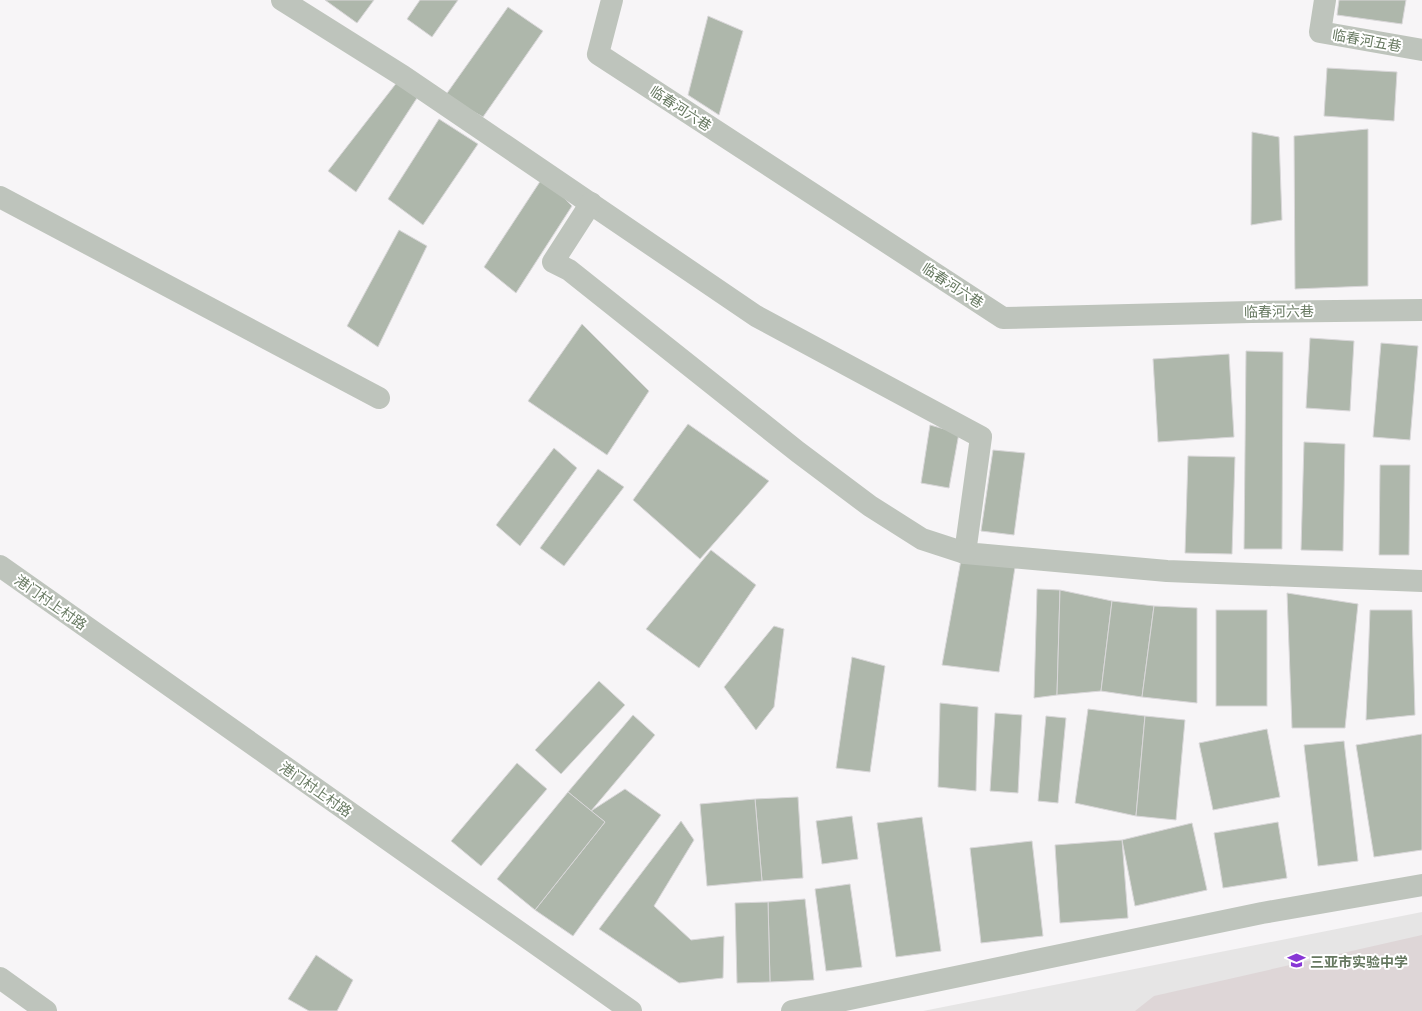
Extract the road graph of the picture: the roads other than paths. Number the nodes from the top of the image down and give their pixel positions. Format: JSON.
{"nodes":[{"id":1,"x":282,"y":0,"type":"edge"},
{"id":2,"x":612,"y":0,"type":"edge"},
{"id":3,"x":1325,"y":0,"type":"edge"},
{"id":4,"x":1422,"y":50,"type":"edge"},
{"id":5,"x":0,"y":197,"type":"edge"},
{"id":6,"x":590,"y":203,"type":"junction"},
{"id":7,"x":1422,"y":310,"type":"edge"},
{"id":8,"x":380,"y":398,"type":"dead end"},
{"id":9,"x":965,"y":553,"type":"junction"},
{"id":10,"x":0,"y":566,"type":"edge"},
{"id":11,"x":1422,"y":581,"type":"edge"},
{"id":12,"x":1422,"y":885,"type":"edge"},
{"id":13,"x":0,"y":978,"type":"edge"},
{"id":14,"x":46,"y":1011,"type":"edge"},
{"id":15,"x":631,"y":1011,"type":"edge"},
{"id":16,"x":792,"y":1011,"type":"edge"}],
"edges":[{"from":1,"to":6,"type":"street"},
{"from":2,"to":7,"type":"street","name":"临春河六巷"},
{"from":3,"to":4,"type":"street","name":"临春河五巷"},
{"from":5,"to":8,"type":"street"},
{"from":6,"to":9,"type":"street"},
{"from":6,"to":9,"type":"street"},
{"from":9,"to":11,"type":"street"},
{"from":10,"to":15,"type":"street","name":"港门村上村路"},
{"from":12,"to":16,"type":"street"},
{"from":13,"to":14,"type":"street"}]}
